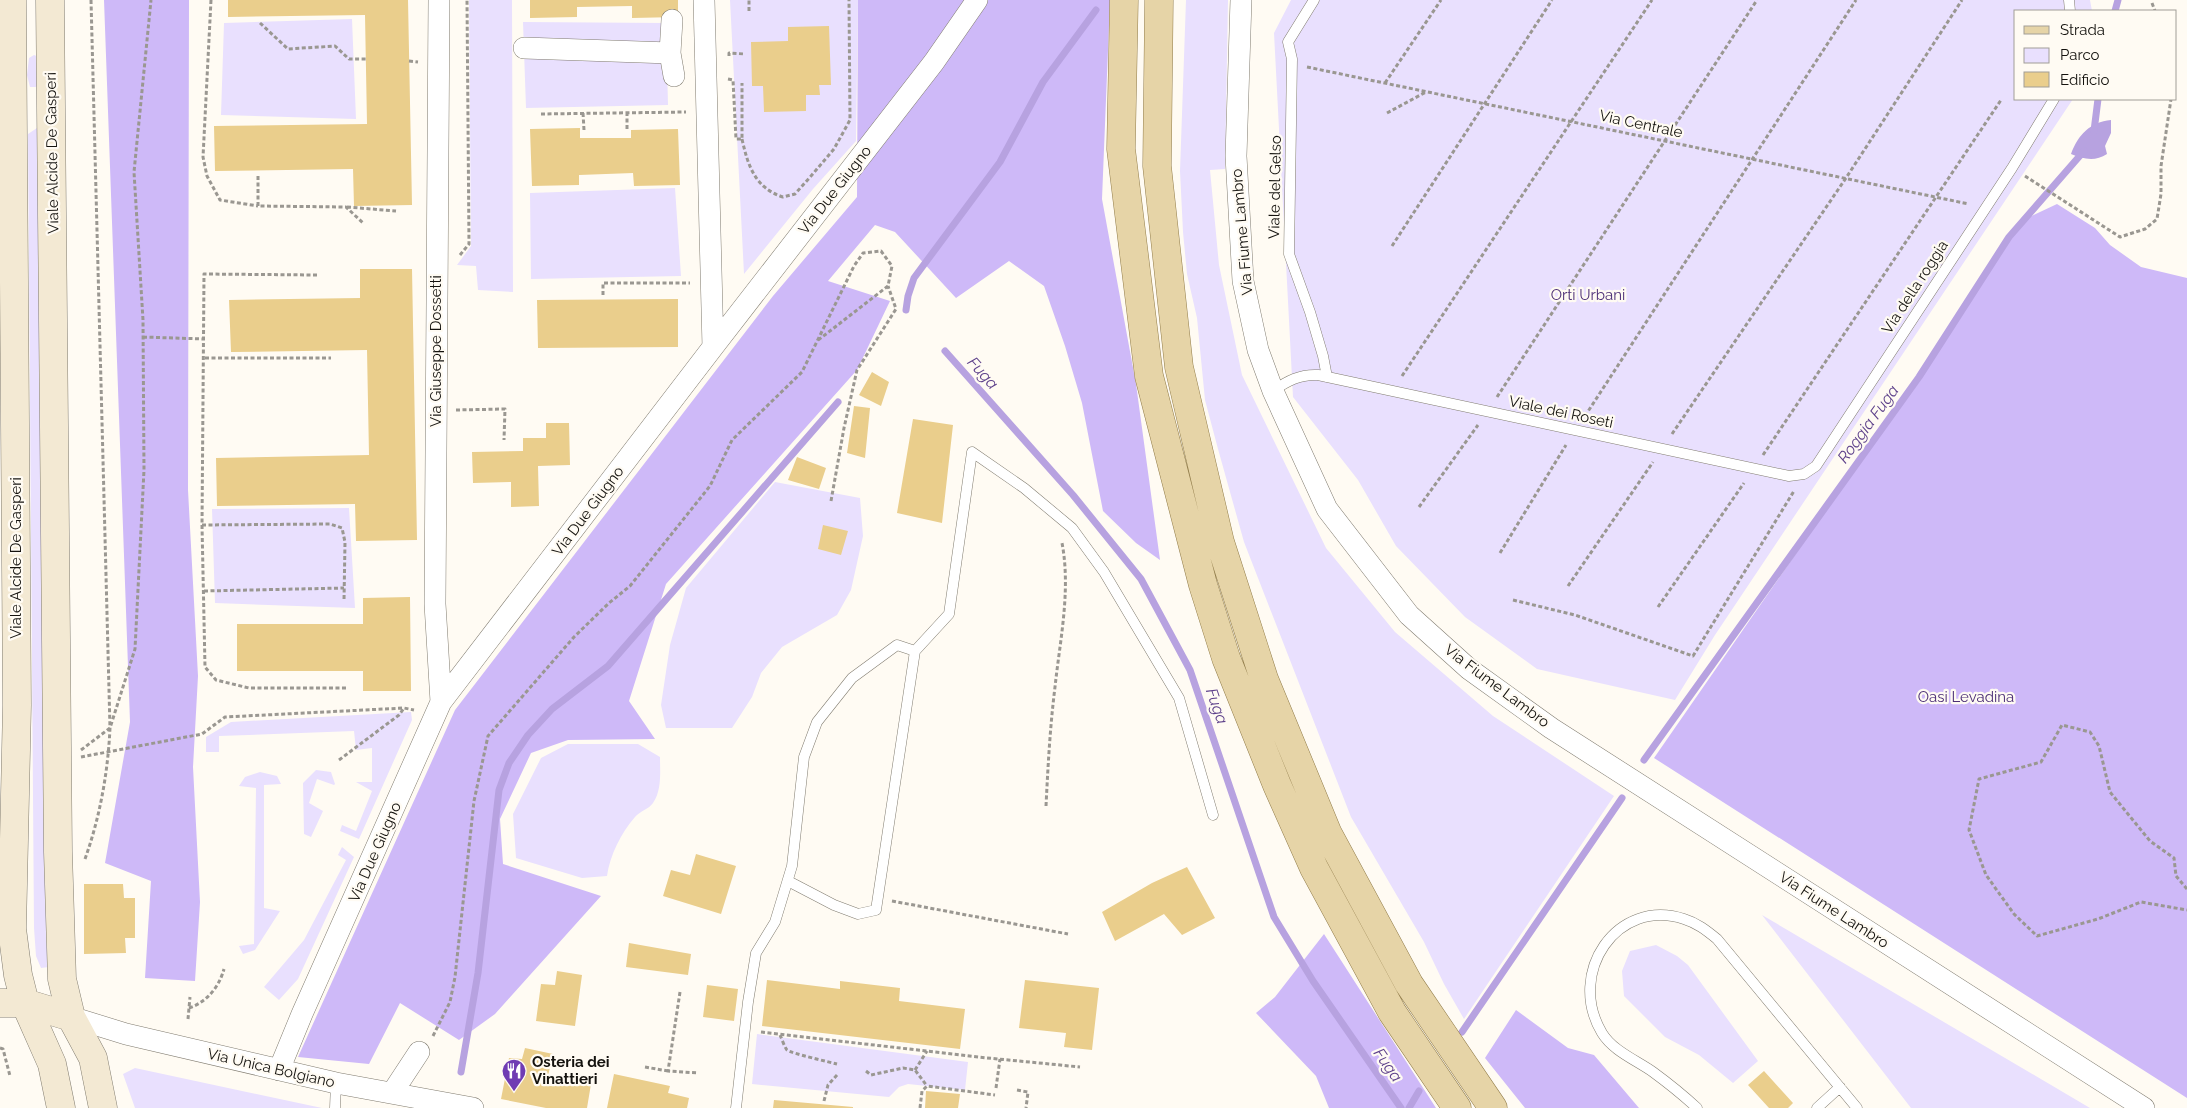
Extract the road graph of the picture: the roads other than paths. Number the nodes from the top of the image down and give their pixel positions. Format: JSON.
{"nodes":[{"id":1,"x":12,"y":0,"type":"edge"},
{"id":2,"x":50,"y":0,"type":"edge"},
{"id":3,"x":439,"y":0,"type":"edge"},
{"id":4,"x":704,"y":0,"type":"edge"},
{"id":5,"x":977,"y":0,"type":"edge"},
{"id":6,"x":1124,"y":0,"type":"edge"},
{"id":7,"x":1159,"y":0,"type":"edge"},
{"id":8,"x":1240,"y":0,"type":"edge"},
{"id":9,"x":1314,"y":0,"type":"edge"},
{"id":10,"x":672,"y":20,"type":"dead end"},
{"id":11,"x":50,"y":31,"type":"junction"},
{"id":12,"x":6,"y":34,"type":"edge"},
{"id":13,"x":524,"y":48,"type":"dead end"},
{"id":14,"x":670,"y":53,"type":"junction"},
{"id":15,"x":674,"y":76,"type":"dead end"},
{"id":16,"x":6,"y":96,"type":"edge"},
{"id":17,"x":52,"y":98,"type":"junction"},
{"id":18,"x":2053,"y":100,"type":"edge"},
{"id":19,"x":713,"y":347,"type":"junction"},
{"id":20,"x":1326,"y":377,"type":"junction"},
{"id":21,"x":1273,"y":391,"type":"junction"},
{"id":22,"x":1789,"y":476,"type":"joint"},
{"id":23,"x":915,"y":650,"type":"junction"},
{"id":24,"x":441,"y":702,"type":"junction"},
{"id":25,"x":1213,"y":815,"type":"dead end"},
{"id":26,"x":788,"y":881,"type":"junction"},
{"id":27,"x":12,"y":1003,"type":"edge"},
{"id":28,"x":71,"y":1017,"type":"junction"},
{"id":29,"x":419,"y":1052,"type":"road end"},
{"id":30,"x":279,"y":1070,"type":"junction"},
{"id":31,"x":336,"y":1083,"type":"junction"},
{"id":32,"x":1840,"y":1087,"type":"junction"},
{"id":33,"x":392,"y":1093,"type":"junction"},
{"id":34,"x":445,"y":1105,"type":"edge"},
{"id":35,"x":61,"y":1108,"type":"edge"},
{"id":36,"x":103,"y":1108,"type":"edge"},
{"id":37,"x":335,"y":1108,"type":"edge"},
{"id":38,"x":473,"y":1108,"type":"edge"},
{"id":39,"x":736,"y":1108,"type":"edge"},
{"id":40,"x":1457,"y":1108,"type":"edge"},
{"id":41,"x":1493,"y":1108,"type":"edge"},
{"id":42,"x":1697,"y":1108,"type":"edge"},
{"id":43,"x":1817,"y":1108,"type":"edge"},
{"id":44,"x":1857,"y":1108,"type":"edge"},
{"id":45,"x":2144,"y":1108,"type":"edge"}],
"edges":[{"from":1,"to":12,"type":"street","name":"Viale Alcide De Gasperi"},
{"from":2,"to":11,"type":"street","name":"Viale Alcide De Gasperi"},
{"from":3,"to":24,"type":"street","name":"Via Giuseppe Dossetti"},
{"from":4,"to":19,"type":"street"},
{"from":5,"to":19,"type":"street","name":"Via Due Giugno"},
{"from":6,"to":40,"type":"main road"},
{"from":7,"to":41,"type":"main road"},
{"from":8,"to":21,"type":"street","name":"Via Fiume Lambro"},
{"from":9,"to":20,"type":"lane","name":"Viale del Gelso"},
{"from":10,"to":14,"type":"street"},
{"from":11,"to":12,"type":"street"},
{"from":11,"to":17,"type":"street","name":"Viale Alcide De Gasperi"},
{"from":12,"to":16,"type":"street","name":"Viale Alcide De Gasperi"},
{"from":13,"to":14,"type":"street"},
{"from":14,"to":15,"type":"street"},
{"from":16,"to":17,"type":"street"},
{"from":16,"to":27,"type":"street","name":"Viale Alcide De Gasperi"},
{"from":17,"to":28,"type":"street","name":"Viale Alcide De Gasperi"},
{"from":18,"to":22,"type":"lane","name":"Via della roggia"},
{"from":19,"to":24,"type":"street","name":"Via Due Giugno"},
{"from":20,"to":21,"type":"lane","name":"Viale dei Roseti"},
{"from":20,"to":22,"type":"lane","name":"Viale dei Roseti"},
{"from":21,"to":45,"type":"street","name":"Via Fiume Lambro"},
{"from":23,"to":25,"type":"lane"},
{"from":23,"to":26,"type":"lane"},
{"from":23,"to":26,"type":"lane"},
{"from":24,"to":30,"type":"street","name":"Via Due Giugno"},
{"from":26,"to":39,"type":"lane"},
{"from":27,"to":28,"type":"street"},
{"from":27,"to":35,"type":"street","name":"Viale Alcide De Gasperi"},
{"from":28,"to":30,"type":"street","name":"Via Unica Bolgiano"},
{"from":28,"to":36,"type":"street","name":"Viale Alcide De Gasperi"},
{"from":29,"to":33,"type":"street"},
{"from":30,"to":31,"type":"street","name":"Via Unica Bolgiano"},
{"from":31,"to":33,"type":"street","name":"Via Unica Bolgiano"},
{"from":31,"to":37,"type":"lane"},
{"from":32,"to":42,"type":"lane"},
{"from":32,"to":43,"type":"lane"},
{"from":32,"to":44,"type":"lane"},
{"from":33,"to":34,"type":"street","name":"Via Unica Bolgiano"},
{"from":34,"to":38,"type":"street","name":"Via Unica Bolgiano"}]}
